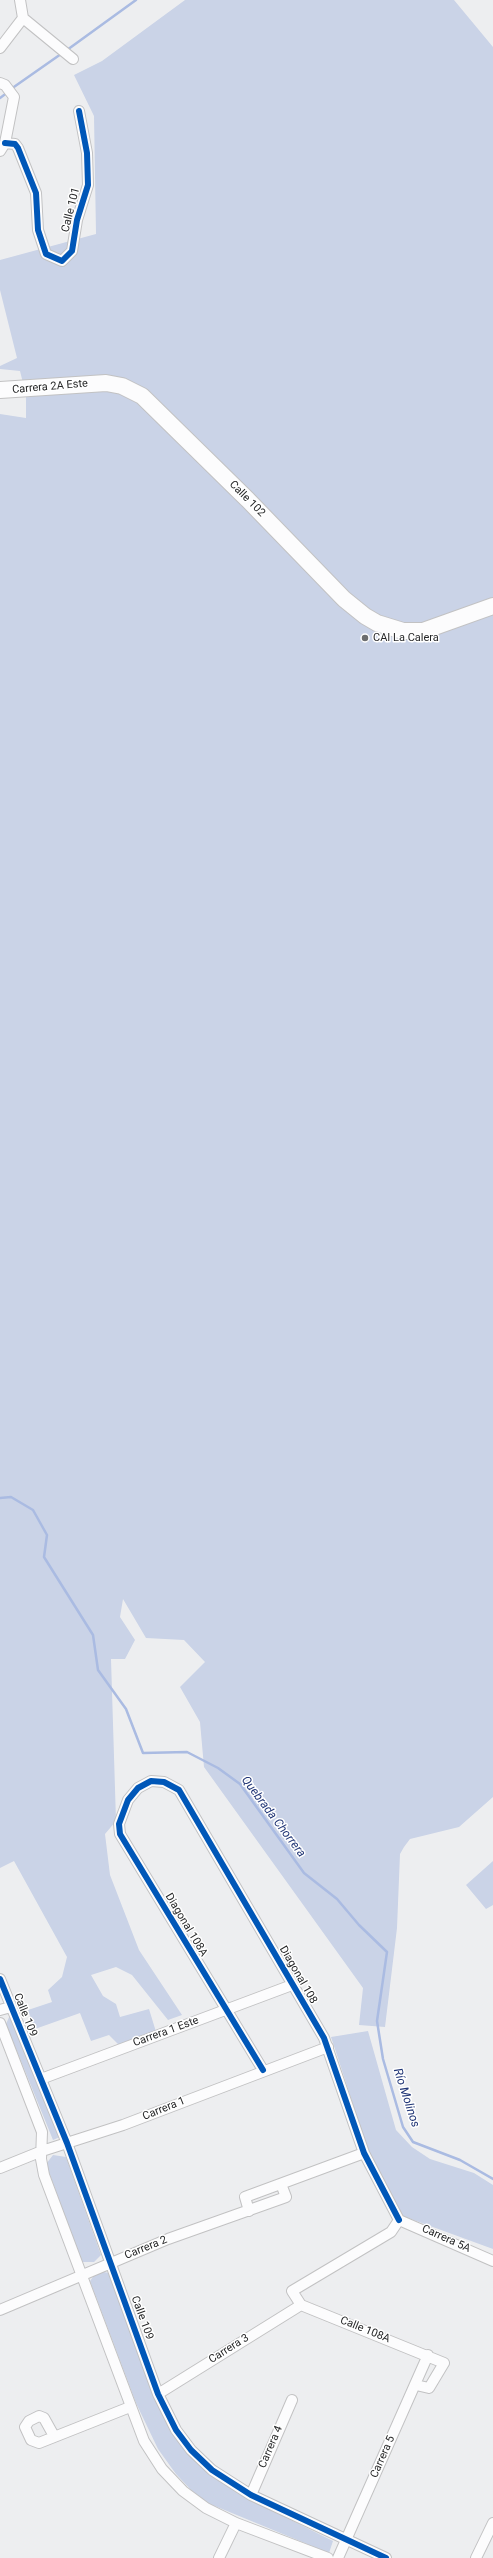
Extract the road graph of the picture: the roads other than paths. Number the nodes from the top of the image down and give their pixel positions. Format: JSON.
{"nodes":[{"id":1,"x":20,"y":0,"type":"edge"},
{"id":2,"x":23,"y":18,"type":"junction"},
{"id":3,"x":0,"y":48,"type":"edge"},
{"id":4,"x":71,"y":58,"type":"dead end"},
{"id":5,"x":7,"y":89,"type":"edge"},
{"id":6,"x":79,"y":111,"type":"dead end"},
{"id":7,"x":3,"y":147,"type":"edge"},
{"id":8,"x":99,"y":383,"type":"joint"},
{"id":9,"x":2,"y":392,"type":"edge"},
{"id":10,"x":493,"y":606,"type":"edge"},
{"id":11,"x":138,"y":1788,"type":"joint"},
{"id":12,"x":0,"y":1979,"type":"edge"},
{"id":13,"x":292,"y":1985,"type":"junction"},
{"id":14,"x":11,"y":2007,"type":"junction"},
{"id":15,"x":0,"y":2010,"type":"edge"},
{"id":16,"x":225,"y":2010,"type":"junction"},
{"id":17,"x":0,"y":2023,"type":"edge"},
{"id":18,"x":328,"y":2047,"type":"junction"},
{"id":19,"x":263,"y":2070,"type":"junction"},
{"id":20,"x":41,"y":2079,"type":"junction"},
{"id":21,"x":67,"y":2143,"type":"junction"},
{"id":22,"x":42,"y":2151,"type":"junction"},
{"id":23,"x":364,"y":2153,"type":"junction"},
{"id":24,"x":0,"y":2168,"type":"edge"},
{"id":25,"x":282,"y":2184,"type":"junction"},
{"id":26,"x":250,"y":2211,"type":"junction"},
{"id":27,"x":399,"y":2220,"type":"junction"},
{"id":28,"x":493,"y":2261,"type":"edge"},
{"id":29,"x":111,"y":2262,"type":"junction"},
{"id":30,"x":81,"y":2274,"type":"junction"},
{"id":31,"x":301,"y":2305,"type":"junction"},
{"id":32,"x":0,"y":2310,"type":"edge"},
{"id":33,"x":428,"y":2356,"type":"junction"},
{"id":34,"x":416,"y":2385,"type":"junction"},
{"id":35,"x":158,"y":2394,"type":"junction"},
{"id":36,"x":292,"y":2400,"type":"dead end"},
{"id":37,"x":130,"y":2407,"type":"junction"},
{"id":38,"x":54,"y":2436,"type":"dead end"},
{"id":39,"x":251,"y":2495,"type":"junction"},
{"id":40,"x":236,"y":2523,"type":"junction"},
{"id":41,"x":493,"y":2523,"type":"edge"},
{"id":42,"x":346,"y":2539,"type":"junction"},
{"id":43,"x":219,"y":2558,"type":"edge"},
{"id":44,"x":328,"y":2558,"type":"edge"},
{"id":45,"x":338,"y":2558,"type":"edge"},
{"id":46,"x":386,"y":2558,"type":"edge"},
{"id":47,"x":476,"y":2558,"type":"edge"}],
"edges":[{"from":1,"to":2,"type":"street"},
{"from":2,"to":3,"type":"street"},
{"from":2,"to":4,"type":"street"},
{"from":5,"to":7,"type":"street","name":"Calle 101"},
{"from":6,"to":7,"type":"street","name":"Calle 101"},
{"from":8,"to":9,"type":"main road","name":"Carrera 2A Este"},
{"from":8,"to":10,"type":"main road","name":"Calle 102"},
{"from":11,"to":13,"type":"street","name":"Diagonal 108"},
{"from":11,"to":16,"type":"street","name":"Diagonal 108A"},
{"from":12,"to":14,"type":"street","name":"Calle 109"},
{"from":13,"to":16,"type":"street","name":"Carrera 1 Este"},
{"from":13,"to":18,"type":"street","name":"Diagonal 108"},
{"from":14,"to":15,"type":"street"},
{"from":14,"to":20,"type":"street","name":"Calle 109"},
{"from":16,"to":19,"type":"street","name":"Diagonal 108A"},
{"from":16,"to":20,"type":"street","name":"Carrera 1 Este"},
{"from":17,"to":22,"type":"street"},
{"from":18,"to":19,"type":"street","name":"Carrera 1"},
{"from":18,"to":23,"type":"street","name":"Diagonal 108"},
{"from":19,"to":21,"type":"street","name":"Carrera 1"},
{"from":20,"to":21,"type":"street","name":"Calle 109"},
{"from":21,"to":22,"type":"street","name":"Carrera 1"},
{"from":21,"to":29,"type":"street","name":"Calle 109"},
{"from":22,"to":24,"type":"street","name":"Carrera 1"},
{"from":22,"to":30,"type":"street"},
{"from":23,"to":25,"type":"street"},
{"from":23,"to":27,"type":"street","name":"Diagonal 108"},
{"from":25,"to":26,"type":"street","name":"Carrera 2"},
{"from":25,"to":26,"type":"street"},
{"from":26,"to":29,"type":"street","name":"Carrera 2"},
{"from":27,"to":28,"type":"street","name":"Carrera 5A"},
{"from":27,"to":31,"type":"street"},
{"from":29,"to":30,"type":"street","name":"Carrera 2"},
{"from":29,"to":35,"type":"street","name":"Calle 109"},
{"from":30,"to":32,"type":"street","name":"Carrera 2"},
{"from":30,"to":37,"type":"street"},
{"from":31,"to":33,"type":"street","name":"Calle 108A"},
{"from":31,"to":35,"type":"street","name":"Carrera 3"},
{"from":33,"to":34,"type":"street","name":"Carrera 5"},
{"from":33,"to":34,"type":"street","name":"Calle 108A"},
{"from":34,"to":42,"type":"street","name":"Carrera 5"},
{"from":35,"to":39,"type":"street","name":"Calle 109"},
{"from":36,"to":39,"type":"street","name":"Carrera 4"},
{"from":37,"to":38,"type":"street"},
{"from":37,"to":40,"type":"street"},
{"from":39,"to":42,"type":"street","name":"Calle 109"},
{"from":40,"to":43,"type":"street"},
{"from":40,"to":44,"type":"street"},
{"from":41,"to":47,"type":"street"},
{"from":42,"to":45,"type":"street","name":"Carrera 5"},
{"from":42,"to":46,"type":"street","name":"Calle 109"}]}
